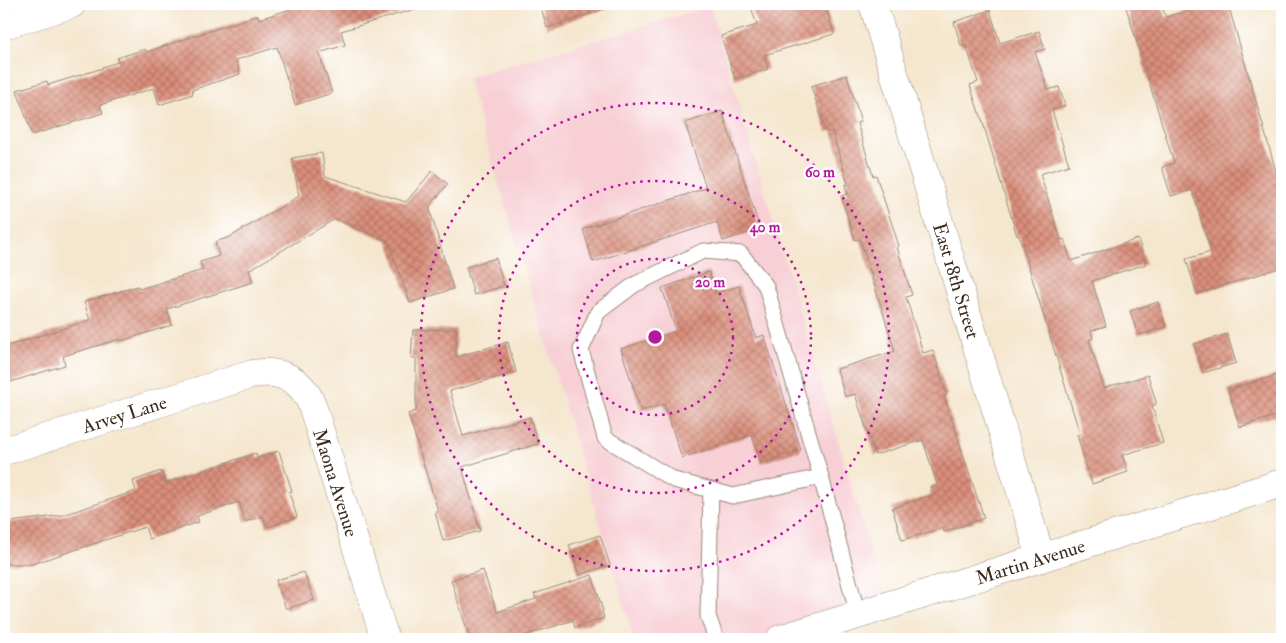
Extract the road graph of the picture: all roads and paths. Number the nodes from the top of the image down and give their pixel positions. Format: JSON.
{"nodes":[{"id":1,"x":72,"y":4,"type":"edge"},
{"id":2,"x":873,"y":4,"type":"edge"},
{"id":3,"x":4,"y":25,"type":"edge"},
{"id":4,"x":245,"y":376,"type":"joint"},
{"id":5,"x":4,"y":451,"type":"edge"},
{"id":6,"x":821,"y":476,"type":"junction"},
{"id":7,"x":1282,"y":483,"type":"edge"},
{"id":8,"x":711,"y":490,"type":"junction"},
{"id":9,"x":1041,"y":558,"type":"junction"},
{"id":10,"x":858,"y":615,"type":"junction"},
{"id":11,"x":385,"y":639,"type":"edge"},
{"id":12,"x":716,"y":639,"type":"edge"},
{"id":13,"x":780,"y":639,"type":"edge"}],
"edges":[{"from":1,"to":3,"type":"street"},
{"from":2,"to":9,"type":"street","name":"East 18th Street"},
{"from":4,"to":5,"type":"street","name":"Arvey Lane"},
{"from":4,"to":11,"type":"street","name":"Maona Avenue"},
{"from":6,"to":8,"type":"lane"},
{"from":6,"to":8,"type":"lane"},
{"from":6,"to":10,"type":"lane"},
{"from":7,"to":9,"type":"street","name":"Martin Avenue"},
{"from":8,"to":12,"type":"lane"},
{"from":9,"to":10,"type":"street","name":"Martin Avenue"},
{"from":10,"to":13,"type":"street","name":"Martin Avenue"}]}
